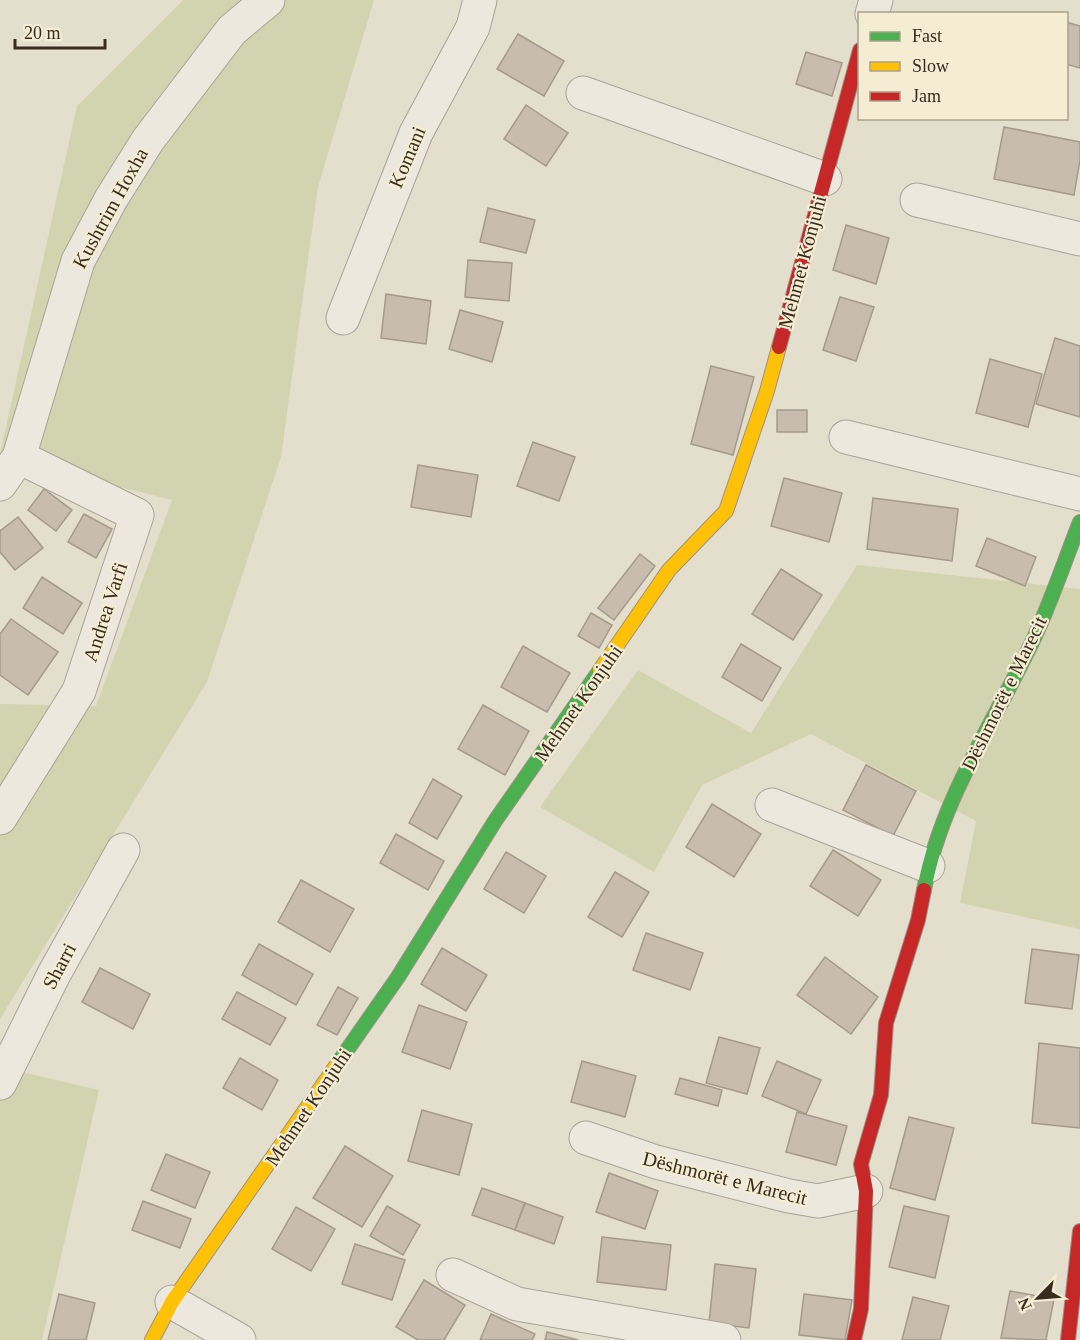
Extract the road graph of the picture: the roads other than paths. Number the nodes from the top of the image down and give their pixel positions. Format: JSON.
{"nodes":[{"id":1,"x":268,"y":0,"type":"edge"},
{"id":2,"x":480,"y":0,"type":"edge"},
{"id":3,"x":858,"y":57,"type":"edge"},
{"id":4,"x":583,"y":93,"type":"dead end"},
{"id":5,"x":825,"y":179,"type":"junction"},
{"id":6,"x":917,"y":200,"type":"dead end"},
{"id":7,"x":1080,"y":238,"type":"edge"},
{"id":8,"x":343,"y":318,"type":"dead end"},
{"id":9,"x":846,"y":436,"type":"dead end"},
{"id":10,"x":19,"y":457,"type":"junction"},
{"id":11,"x":0,"y":484,"type":"edge"},
{"id":12,"x":1080,"y":494,"type":"edge"},
{"id":13,"x":1080,"y":522,"type":"edge"},
{"id":14,"x":772,"y":805,"type":"dead end"},
{"id":15,"x":0,"y":818,"type":"edge"},
{"id":16,"x":123,"y":850,"type":"dead end"},
{"id":17,"x":928,"y":866,"type":"junction"},
{"id":18,"x":0,"y":1083,"type":"edge"},
{"id":19,"x":586,"y":1138,"type":"dead end"},
{"id":20,"x":866,"y":1191,"type":"junction"},
{"id":21,"x":1080,"y":1231,"type":"edge"},
{"id":22,"x":453,"y":1275,"type":"dead end"},
{"id":23,"x":172,"y":1302,"type":"junction"},
{"id":24,"x":152,"y":1340,"type":"edge"},
{"id":25,"x":239,"y":1340,"type":"edge"},
{"id":26,"x":724,"y":1340,"type":"edge"},
{"id":27,"x":854,"y":1340,"type":"edge"},
{"id":28,"x":1068,"y":1340,"type":"edge"}],
"edges":[{"from":1,"to":10,"type":"street","name":"Kushtrim Hoxha"},
{"from":2,"to":8,"type":"street","name":"Komani"},
{"from":3,"to":5,"type":"street","name":"Mehmet Konjuhi"},
{"from":4,"to":5,"type":"street"},
{"from":5,"to":23,"type":"street","name":"Mehmet Konjuhi"},
{"from":6,"to":7,"type":"street"},
{"from":9,"to":12,"type":"street"},
{"from":10,"to":11,"type":"street","name":"Kushtrim Hoxha"},
{"from":10,"to":15,"type":"street","name":"Andrea Varfi"},
{"from":13,"to":17,"type":"street","name":"Dëshmorët e Marecit"},
{"from":14,"to":17,"type":"street"},
{"from":16,"to":18,"type":"street","name":"Sharri"},
{"from":17,"to":20,"type":"street","name":"Dëshmorët e Marecit"},
{"from":19,"to":20,"type":"street","name":"Dëshmorët e Marecit"},
{"from":20,"to":27,"type":"street","name":"Dëshmorët e Marecit"},
{"from":21,"to":28,"type":"street"},
{"from":22,"to":26,"type":"street"},
{"from":23,"to":24,"type":"street","name":"Mehmet Konjuhi"},
{"from":23,"to":25,"type":"street"}]}
